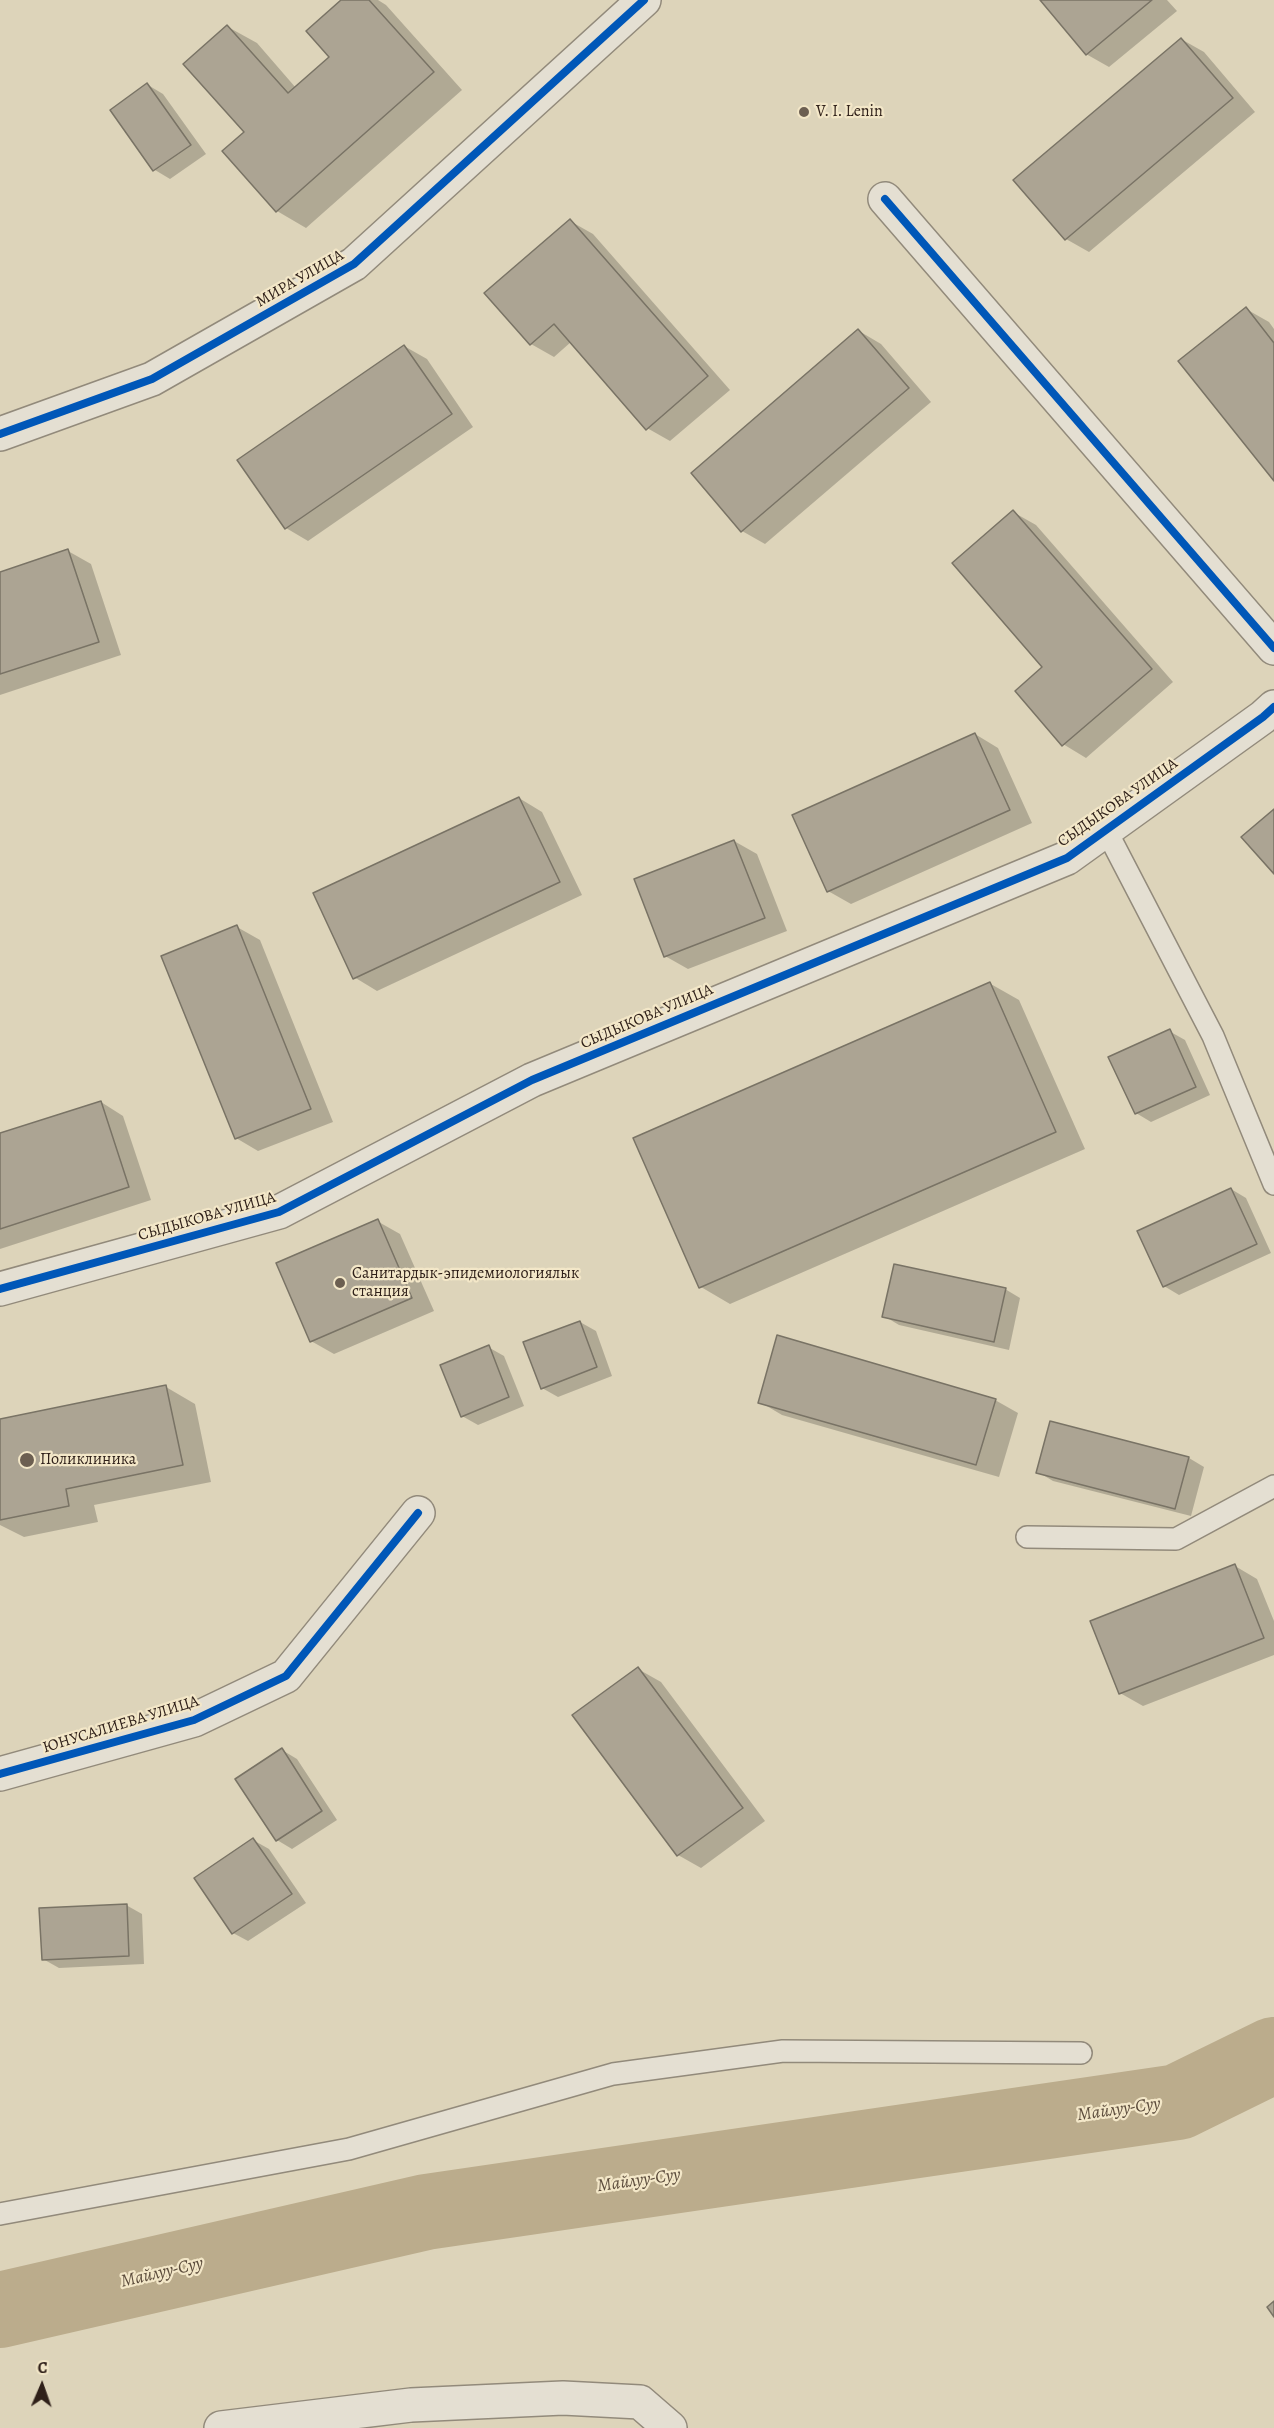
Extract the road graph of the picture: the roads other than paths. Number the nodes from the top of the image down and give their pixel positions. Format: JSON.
{"nodes":[{"id":1,"x":644,"y":0,"type":"edge"},
{"id":2,"x":885,"y":199,"type":"dead end"},
{"id":3,"x":0,"y":434,"type":"edge"},
{"id":4,"x":1274,"y":648,"type":"edge"},
{"id":5,"x":1274,"y":707,"type":"edge"},
{"id":6,"x":1106,"y":830,"type":"junction"},
{"id":7,"x":1274,"y":1184,"type":"edge"},
{"id":8,"x":0,"y":1289,"type":"edge"},
{"id":9,"x":1274,"y":1485,"type":"edge"},
{"id":10,"x":418,"y":1512,"type":"dead end"},
{"id":11,"x":1027,"y":1537,"type":"dead end"},
{"id":12,"x":0,"y":1774,"type":"edge"},
{"id":13,"x":1082,"y":2053,"type":"dead end"},
{"id":14,"x":0,"y":2214,"type":"edge"},
{"id":15,"x":221,"y":2428,"type":"edge"},
{"id":16,"x":670,"y":2428,"type":"edge"}],
"edges":[{"from":1,"to":3,"type":"street","name":"МИРА УЛИЦА"},
{"from":2,"to":4,"type":"street"},
{"from":5,"to":6,"type":"street","name":"СЫДЫКОВА УЛИЦА"},
{"from":6,"to":7,"type":"lane"},
{"from":6,"to":8,"type":"street","name":"СЫДЫКОВА УЛИЦА"},
{"from":9,"to":11,"type":"lane"},
{"from":10,"to":12,"type":"street","name":"ЮНУСАЛИЕВА УЛИЦА"},
{"from":13,"to":14,"type":"lane"},
{"from":15,"to":16,"type":"street"}]}
